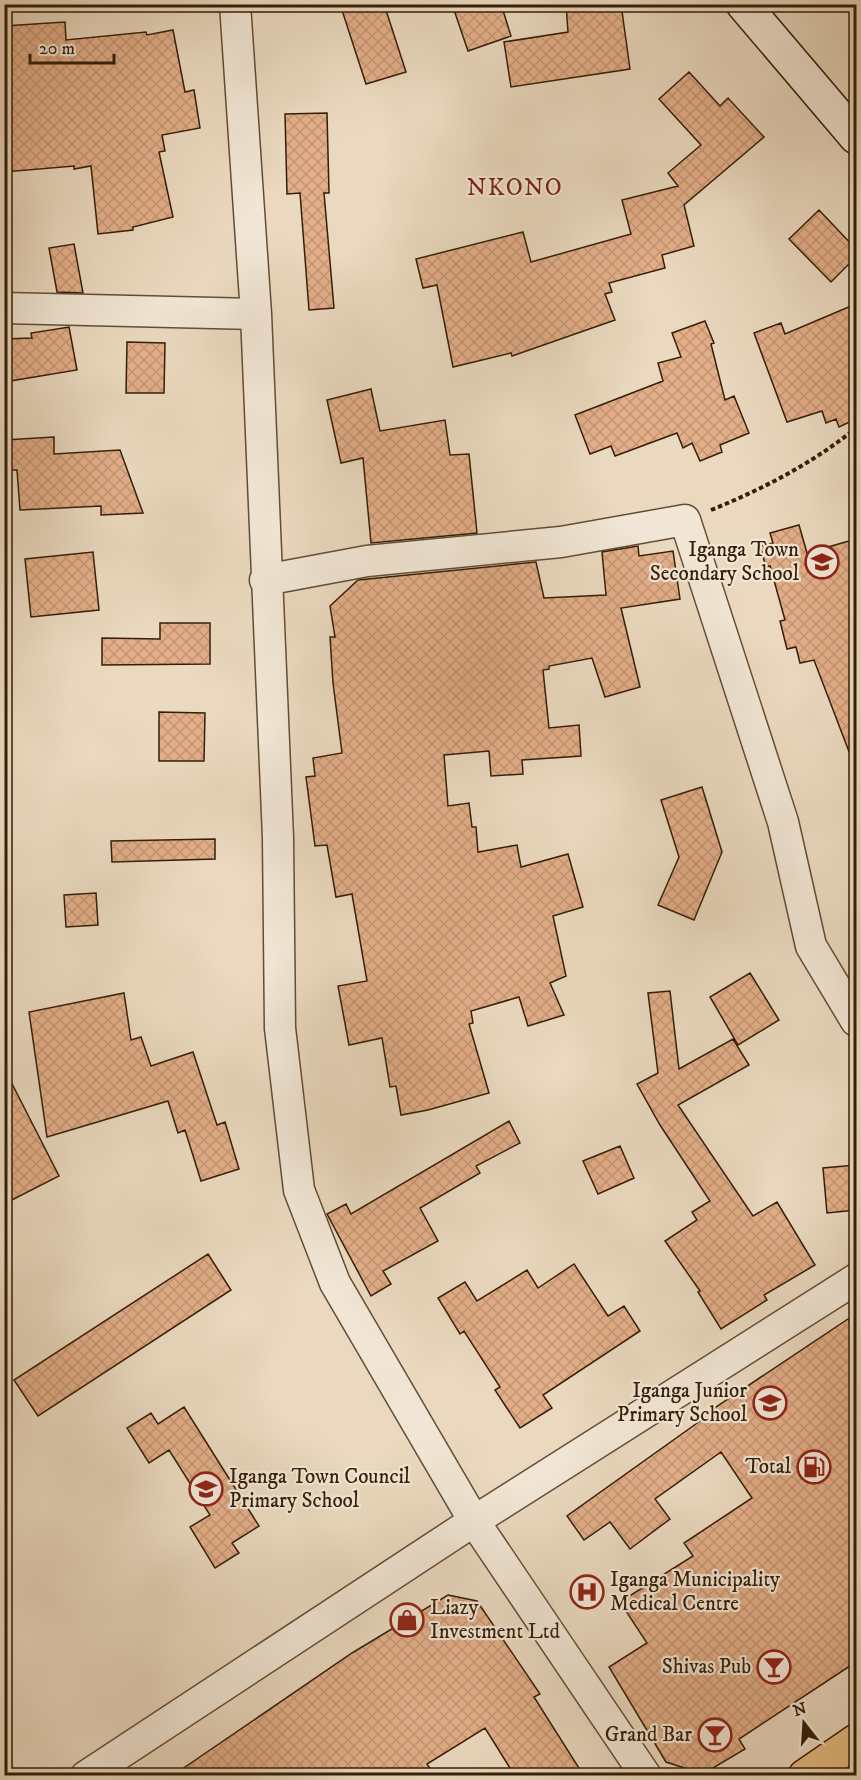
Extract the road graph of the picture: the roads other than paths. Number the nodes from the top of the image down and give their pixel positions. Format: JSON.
{"nodes":[{"id":1,"x":235,"y":4,"type":"edge"},
{"id":2,"x":743,"y":4,"type":"edge"},
{"id":3,"x":856,"y":137,"type":"edge"},
{"id":4,"x":4,"y":308,"type":"edge"},
{"id":5,"x":256,"y":314,"type":"junction"},
{"id":6,"x":266,"y":580,"type":"junction"},
{"id":7,"x":856,"y":1021,"type":"edge"},
{"id":8,"x":856,"y":1278,"type":"edge"},
{"id":9,"x":474,"y":1521,"type":"junction"},
{"id":10,"x":856,"y":1741,"type":"edge"},
{"id":11,"x":86,"y":1776,"type":"edge"},
{"id":12,"x":646,"y":1776,"type":"edge"},
{"id":13,"x":805,"y":1776,"type":"edge"}],
"edges":[{"from":1,"to":5,"type":"street"},
{"from":2,"to":3,"type":"main road"},
{"from":4,"to":5,"type":"street"},
{"from":5,"to":6,"type":"street"},
{"from":6,"to":7,"type":"street"},
{"from":6,"to":9,"type":"street"},
{"from":8,"to":9,"type":"street"},
{"from":9,"to":11,"type":"street"},
{"from":9,"to":12,"type":"street"},
{"from":10,"to":13,"type":"main road"}]}
